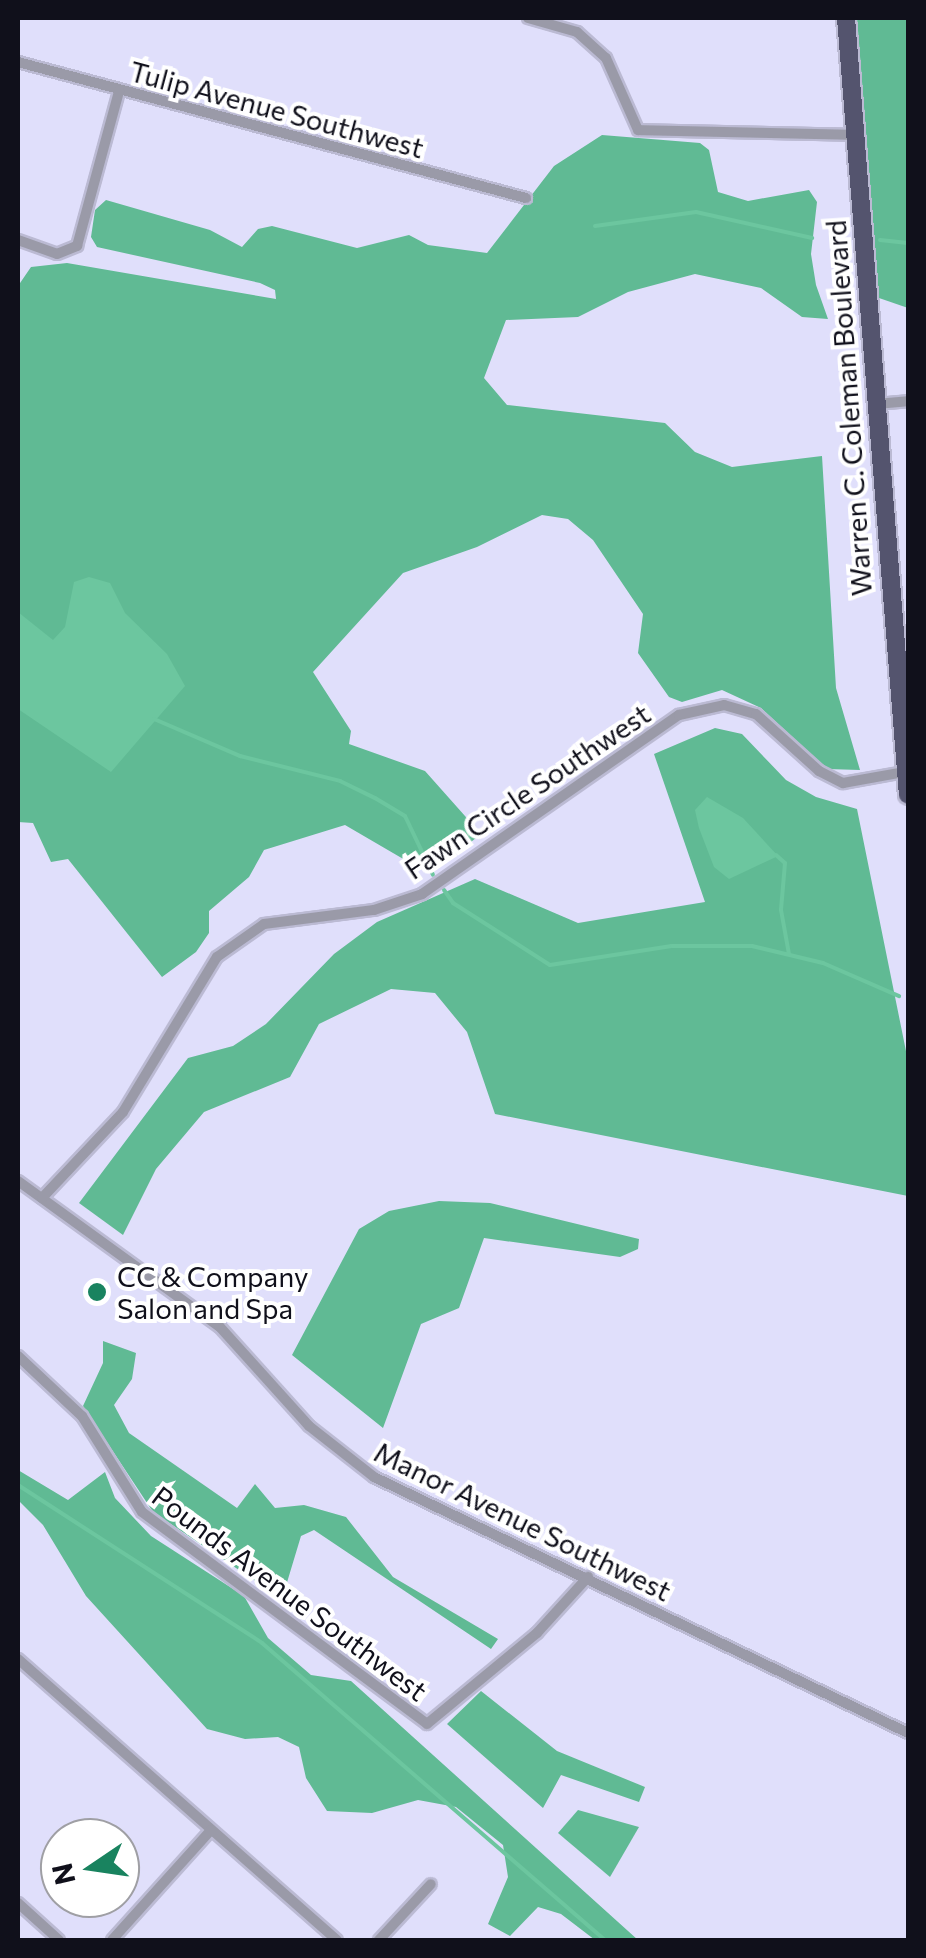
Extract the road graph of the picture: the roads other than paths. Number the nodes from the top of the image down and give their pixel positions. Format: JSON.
{"nodes":[{"id":1,"x":528,"y":18,"type":"edge"},
{"id":2,"x":846,"y":18,"type":"edge"},
{"id":3,"x":18,"y":62,"type":"edge"},
{"id":4,"x":119,"y":92,"type":"junction"},
{"id":5,"x":856,"y":136,"type":"junction"},
{"id":6,"x":526,"y":198,"type":"dead end"},
{"id":7,"x":18,"y":240,"type":"edge"},
{"id":8,"x":908,"y":401,"type":"edge"},
{"id":9,"x":876,"y":404,"type":"junction"},
{"id":10,"x":906,"y":772,"type":"junction"},
{"id":11,"x":908,"y":795,"type":"edge"},
{"id":12,"x":18,"y":1180,"type":"edge"},
{"id":13,"x":42,"y":1198,"type":"junction"},
{"id":14,"x":18,"y":1356,"type":"edge"},
{"id":15,"x":588,"y":1577,"type":"junction"},
{"id":16,"x":18,"y":1659,"type":"edge"},
{"id":17,"x":908,"y":1733,"type":"edge"},
{"id":18,"x":211,"y":1830,"type":"junction"},
{"id":19,"x":431,"y":1884,"type":"dead end"},
{"id":20,"x":18,"y":1904,"type":"edge"},
{"id":21,"x":59,"y":1940,"type":"edge"},
{"id":22,"x":112,"y":1940,"type":"edge"},
{"id":23,"x":337,"y":1940,"type":"edge"},
{"id":24,"x":379,"y":1940,"type":"edge"}],
"edges":[{"from":1,"to":5,"type":"street"},
{"from":2,"to":5,"type":"highway","name":"Warren C. Coleman Boulevard"},
{"from":3,"to":4,"type":"street","name":"Tulip Avenue Southwest"},
{"from":4,"to":6,"type":"street","name":"Tulip Avenue Southwest"},
{"from":4,"to":7,"type":"street"},
{"from":5,"to":9,"type":"highway","name":"Warren C. Coleman Boulevard"},
{"from":8,"to":9,"type":"street"},
{"from":9,"to":10,"type":"highway","name":"Warren C. Coleman Boulevard"},
{"from":10,"to":11,"type":"highway","name":"Warren C. Coleman Boulevard"},
{"from":10,"to":13,"type":"street","name":"Fawn Circle Southwest"},
{"from":12,"to":13,"type":"street","name":"Manor Avenue Southwest"},
{"from":13,"to":15,"type":"street","name":"Manor Avenue Southwest"},
{"from":14,"to":15,"type":"street","name":"Pounds Avenue Southwest"},
{"from":15,"to":17,"type":"street","name":"Manor Avenue Southwest"},
{"from":16,"to":18,"type":"street"},
{"from":18,"to":22,"type":"street"},
{"from":18,"to":23,"type":"street"},
{"from":19,"to":24,"type":"street"},
{"from":20,"to":21,"type":"street"}]}
